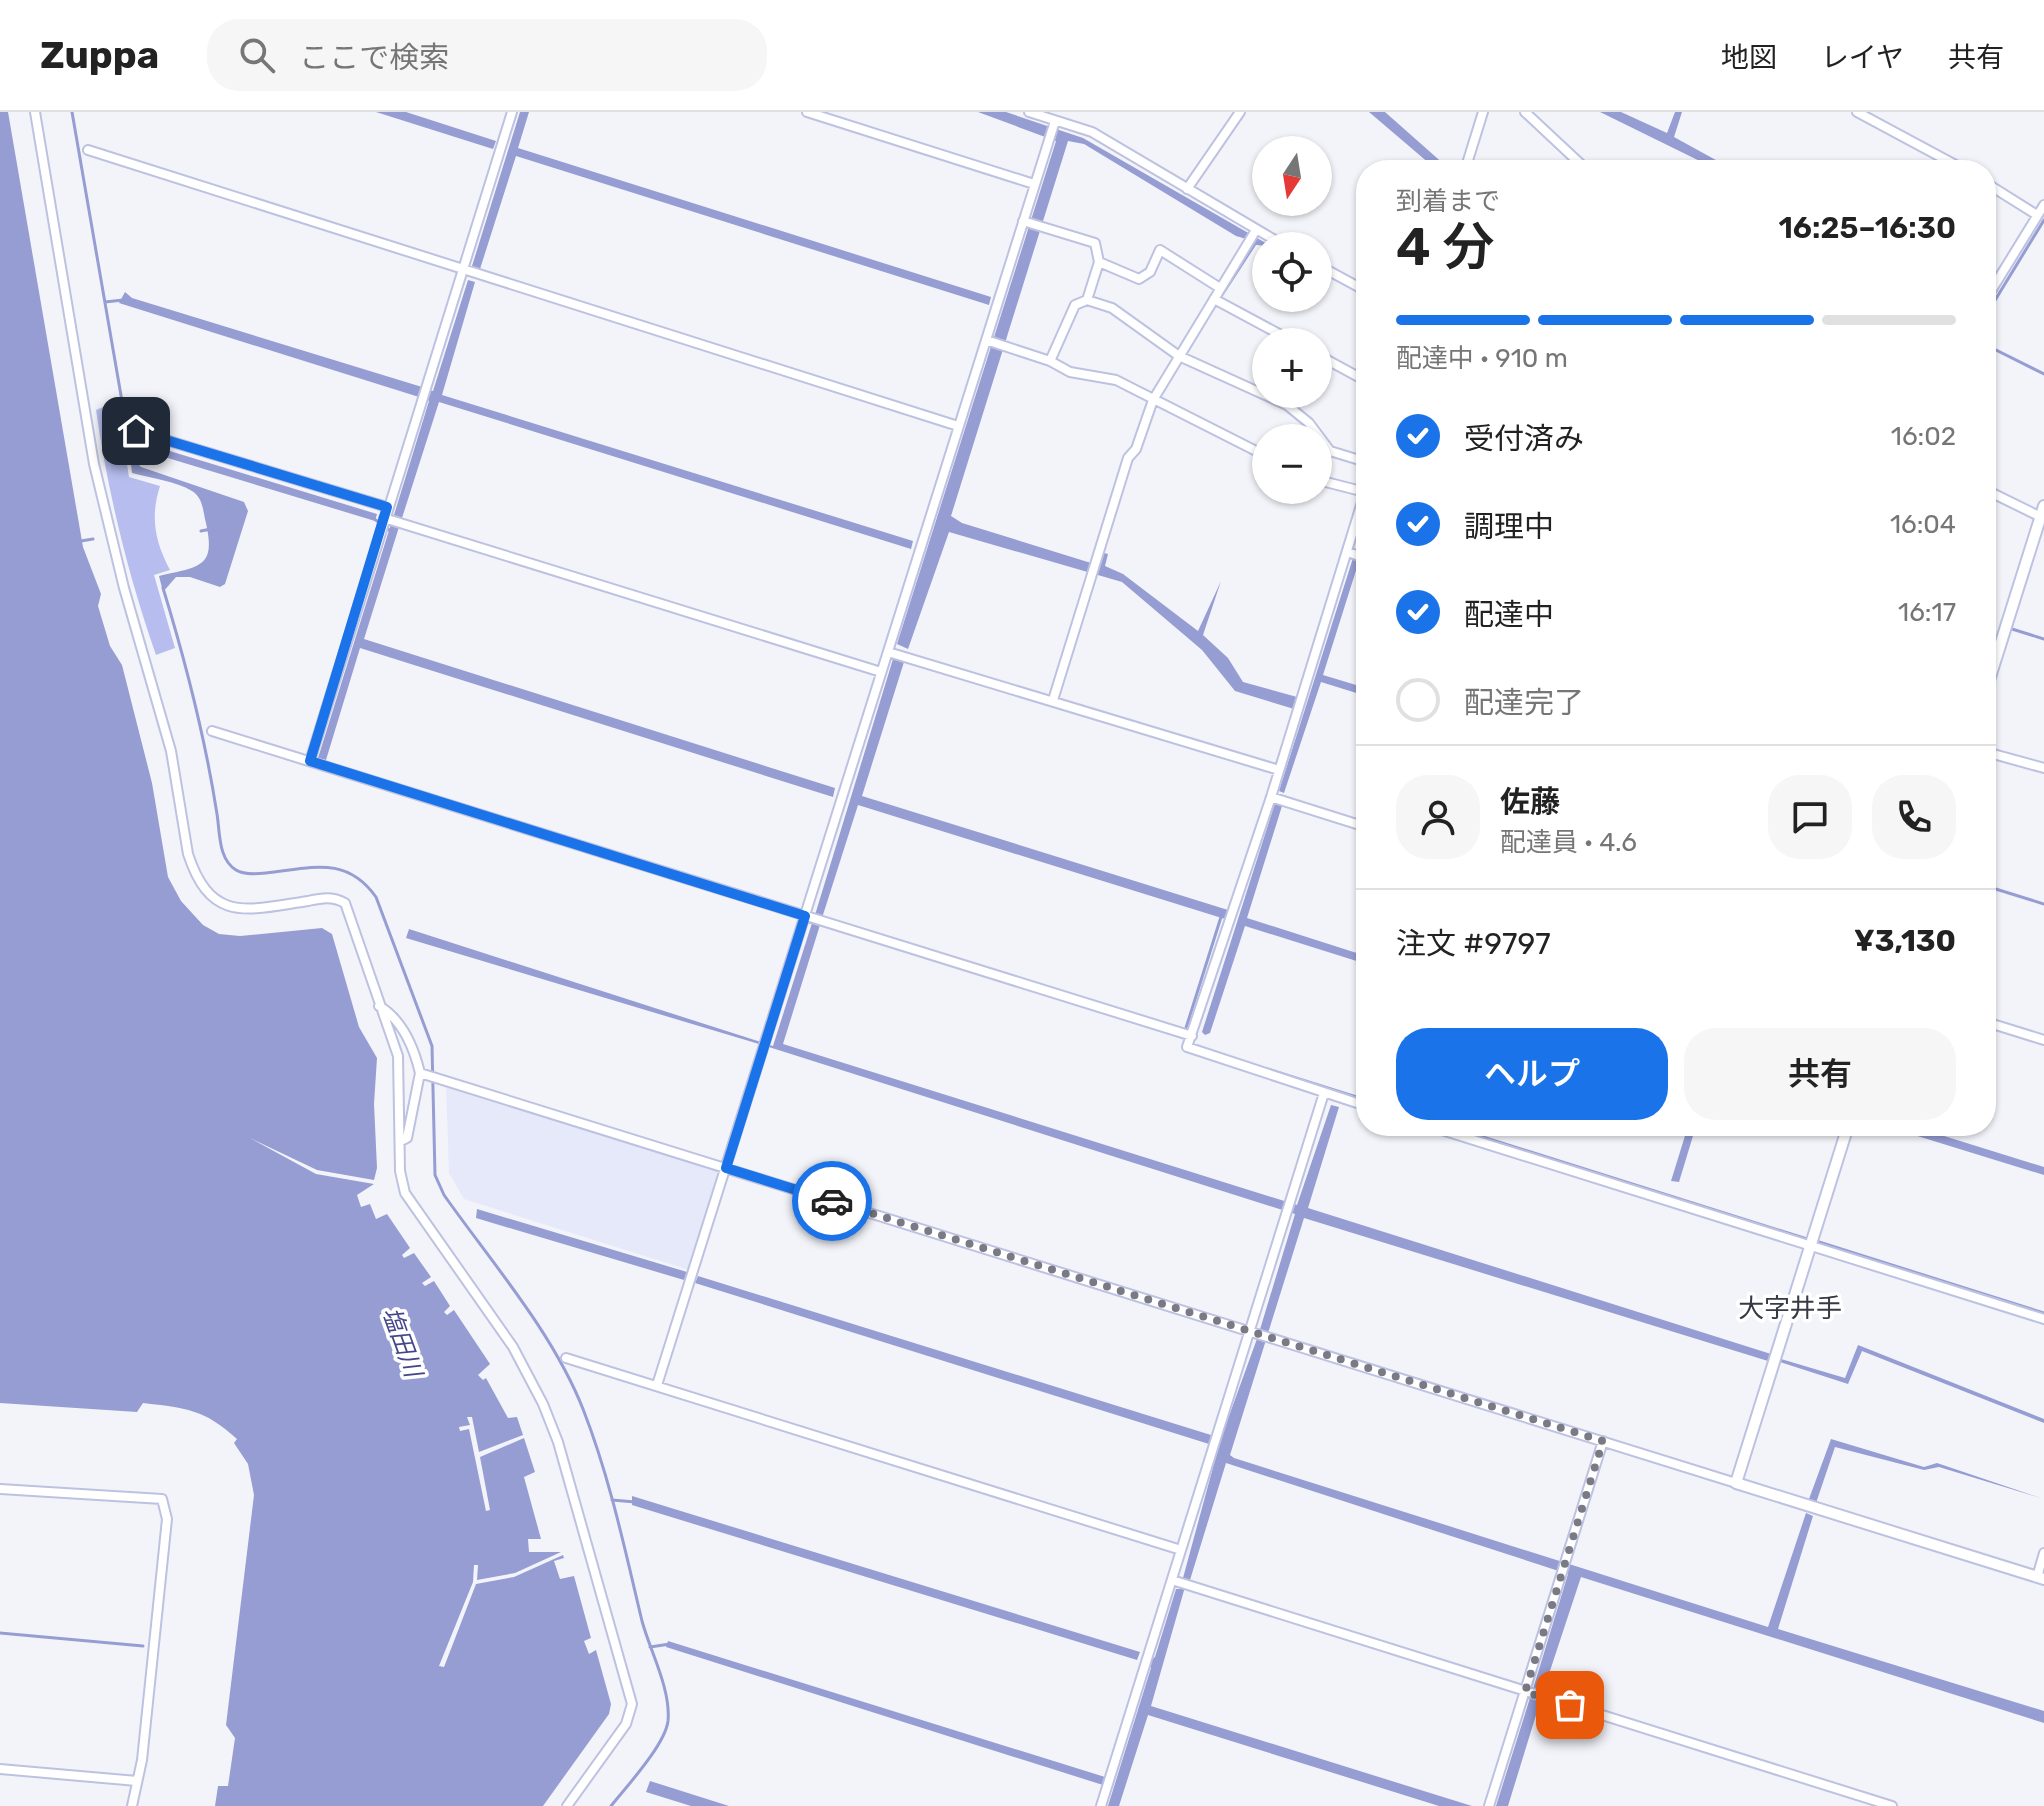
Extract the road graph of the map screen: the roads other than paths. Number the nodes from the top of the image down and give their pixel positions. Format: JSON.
{"nodes":[{"id":1,"x":35,"y":112,"type":"edge"},
{"id":2,"x":512,"y":112,"type":"edge"},
{"id":3,"x":807,"y":112,"type":"edge"},
{"id":4,"x":1029,"y":112,"type":"edge"},
{"id":5,"x":1240,"y":112,"type":"edge"},
{"id":6,"x":1483,"y":112,"type":"edge"},
{"id":7,"x":1526,"y":112,"type":"edge"},
{"id":8,"x":1857,"y":112,"type":"edge"},
{"id":9,"x":1867,"y":114,"type":"edge"},
{"id":10,"x":1054,"y":123,"type":"junction"},
{"id":11,"x":88,"y":150,"type":"dead end"},
{"id":12,"x":1468,"y":160,"type":"edge"},
{"id":13,"x":1576,"y":160,"type":"edge"},
{"id":14,"x":1948,"y":160,"type":"edge"},
{"id":15,"x":1034,"y":184,"type":"junction"},
{"id":16,"x":1187,"y":189,"type":"junction"},
{"id":17,"x":1996,"y":189,"type":"edge"},
{"id":18,"x":2044,"y":205,"type":"edge"},
{"id":19,"x":2037,"y":215,"type":"junction"},
{"id":20,"x":1023,"y":221,"type":"junction"},
{"id":21,"x":1252,"y":235,"type":"edge"},
{"id":22,"x":1252,"y":238,"type":"edge"},
{"id":23,"x":1099,"y":262,"type":"junction"},
{"id":24,"x":462,"y":270,"type":"junction"},
{"id":25,"x":1332,"y":273,"type":"edge"},
{"id":26,"x":1996,"y":283,"type":"edge"},
{"id":27,"x":1356,"y":286,"type":"edge"},
{"id":28,"x":1220,"y":288,"type":"junction"},
{"id":29,"x":1214,"y":299,"type":"junction"},
{"id":30,"x":1087,"y":300,"type":"junction"},
{"id":31,"x":1268,"y":328,"type":"edge"},
{"id":32,"x":989,"y":341,"type":"junction"},
{"id":33,"x":1179,"y":356,"type":"junction"},
{"id":34,"x":1050,"y":361,"type":"junction"},
{"id":35,"x":1332,"y":363,"type":"edge"},
{"id":36,"x":1356,"y":376,"type":"edge"},
{"id":37,"x":1153,"y":400,"type":"junction"},
{"id":38,"x":958,"y":426,"type":"junction"},
{"id":39,"x":136,"y":431,"type":"dead end"},
{"id":40,"x":1252,"y":449,"type":"edge"},
{"id":41,"x":1356,"y":459,"type":"edge"},
{"id":42,"x":1332,"y":483,"type":"edge"},
{"id":43,"x":1356,"y":489,"type":"edge"},
{"id":44,"x":1996,"y":494,"type":"edge"},
{"id":45,"x":387,"y":507,"type":"junction"},
{"id":46,"x":2043,"y":514,"type":"edge"},
{"id":47,"x":388,"y":523,"type":"junction"},
{"id":48,"x":1356,"y":523,"type":"edge"},
{"id":49,"x":1347,"y":552,"type":"junction"},
{"id":50,"x":1356,"y":555,"type":"edge"},
{"id":51,"x":896,"y":653,"type":"junction"},
{"id":52,"x":1996,"y":659,"type":"edge"},
{"id":53,"x":881,"y":672,"type":"junction"},
{"id":54,"x":1053,"y":700,"type":"junction"},
{"id":55,"x":212,"y":731,"type":"dead end"},
{"id":56,"x":1996,"y":755,"type":"edge"},
{"id":57,"x":310,"y":761,"type":"junction"},
{"id":58,"x":2044,"y":768,"type":"edge"},
{"id":59,"x":1279,"y":770,"type":"junction"},
{"id":60,"x":1271,"y":797,"type":"junction"},
{"id":61,"x":1356,"y":824,"type":"edge"},
{"id":62,"x":805,"y":916,"type":"junction"},
{"id":63,"x":378,"y":1006,"type":"junction"},
{"id":64,"x":1996,"y":1025,"type":"edge"},
{"id":65,"x":1192,"y":1036,"type":"junction"},
{"id":66,"x":2044,"y":1040,"type":"edge"},
{"id":67,"x":423,"y":1074,"type":"junction"},
{"id":68,"x":1324,"y":1093,"type":"junction"},
{"id":69,"x":1356,"y":1103,"type":"edge"},
{"id":70,"x":1461,"y":1136,"type":"edge"},
{"id":71,"x":1845,"y":1136,"type":"edge"},
{"id":72,"x":401,"y":1141,"type":"junction"},
{"id":73,"x":726,"y":1168,"type":"junction"},
{"id":74,"x":1810,"y":1245,"type":"junction"},
{"id":75,"x":2044,"y":1319,"type":"edge"},
{"id":76,"x":1258,"y":1333,"type":"junction"},
{"id":77,"x":566,"y":1358,"type":"dead end"},
{"id":78,"x":657,"y":1385,"type":"junction"},
{"id":79,"x":1603,"y":1441,"type":"junction"},
{"id":80,"x":1736,"y":1483,"type":"junction"},
{"id":81,"x":0,"y":1489,"type":"edge"},
{"id":82,"x":1181,"y":1550,"type":"junction"},
{"id":83,"x":2044,"y":1553,"type":"edge"},
{"id":84,"x":2040,"y":1578,"type":"edge"},
{"id":85,"x":1180,"y":1583,"type":"junction"},
{"id":86,"x":1533,"y":1694,"type":"junction"},
{"id":87,"x":0,"y":1769,"type":"edge"},
{"id":88,"x":137,"y":1781,"type":"junction"},
{"id":89,"x":132,"y":1806,"type":"edge"},
{"id":90,"x":567,"y":1806,"type":"edge"},
{"id":91,"x":1101,"y":1806,"type":"edge"},
{"id":92,"x":1489,"y":1806,"type":"edge"},
{"id":93,"x":1892,"y":1806,"type":"edge"}],
"edges":[{"from":1,"to":63,"type":"street"},
{"from":2,"to":24,"type":"street"},
{"from":3,"to":15,"type":"street"},
{"from":4,"to":10,"type":"street"},
{"from":5,"to":16,"type":"street"},
{"from":6,"to":12,"type":"street"},
{"from":7,"to":13,"type":"street"},
{"from":8,"to":9,"type":"street"},
{"from":9,"to":14,"type":"street"},
{"from":10,"to":15,"type":"street"},
{"from":10,"to":16,"type":"street"},
{"from":11,"to":24,"type":"street"},
{"from":15,"to":20,"type":"street"},
{"from":16,"to":21,"type":"street"},
{"from":17,"to":19,"type":"street"},
{"from":18,"to":19,"type":"street"},
{"from":19,"to":26,"type":"street"},
{"from":20,"to":23,"type":"street"},
{"from":20,"to":32,"type":"street"},
{"from":22,"to":28,"type":"street"},
{"from":23,"to":28,"type":"street"},
{"from":23,"to":30,"type":"street"},
{"from":24,"to":38,"type":"street"},
{"from":24,"to":45,"type":"street"},
{"from":25,"to":27,"type":"street"},
{"from":28,"to":29,"type":"street"},
{"from":29,"to":31,"type":"street"},
{"from":29,"to":33,"type":"street"},
{"from":30,"to":33,"type":"street"},
{"from":30,"to":34,"type":"street"},
{"from":32,"to":34,"type":"street"},
{"from":32,"to":38,"type":"street"},
{"from":33,"to":37,"type":"street"},
{"from":33,"to":41,"type":"street"},
{"from":34,"to":37,"type":"street"},
{"from":35,"to":36,"type":"street"},
{"from":37,"to":40,"type":"street"},
{"from":37,"to":54,"type":"street"},
{"from":38,"to":51,"type":"street"},
{"from":39,"to":45,"type":"street"},
{"from":42,"to":43,"type":"street"},
{"from":44,"to":46,"type":"street"},
{"from":45,"to":47,"type":"street"},
{"from":46,"to":52,"type":"street"},
{"from":47,"to":53,"type":"street"},
{"from":47,"to":57,"type":"street"},
{"from":48,"to":49,"type":"street"},
{"from":49,"to":50,"type":"street"},
{"from":49,"to":59,"type":"street"},
{"from":51,"to":53,"type":"street"},
{"from":51,"to":54,"type":"street"},
{"from":53,"to":62,"type":"street"},
{"from":54,"to":59,"type":"street"},
{"from":55,"to":57,"type":"street"},
{"from":56,"to":58,"type":"street"},
{"from":57,"to":62,"type":"street"},
{"from":59,"to":60,"type":"street"},
{"from":60,"to":61,"type":"street"},
{"from":60,"to":65,"type":"street"},
{"from":62,"to":65,"type":"street"},
{"from":62,"to":73,"type":"street"},
{"from":63,"to":67,"type":"street"},
{"from":63,"to":72,"type":"street"},
{"from":64,"to":66,"type":"street"},
{"from":65,"to":68,"type":"street"},
{"from":67,"to":72,"type":"street"},
{"from":67,"to":73,"type":"street"},
{"from":68,"to":69,"type":"street"},
{"from":68,"to":76,"type":"street"},
{"from":70,"to":74,"type":"street"},
{"from":71,"to":74,"type":"street"},
{"from":72,"to":90,"type":"street"},
{"from":73,"to":76,"type":"street"},
{"from":73,"to":78,"type":"street"},
{"from":74,"to":75,"type":"street"},
{"from":74,"to":80,"type":"street"},
{"from":76,"to":79,"type":"street"},
{"from":76,"to":82,"type":"street"},
{"from":77,"to":78,"type":"street"},
{"from":78,"to":82,"type":"street"},
{"from":79,"to":80,"type":"street"},
{"from":79,"to":86,"type":"street"},
{"from":80,"to":84,"type":"street"},
{"from":81,"to":88,"type":"street"},
{"from":82,"to":85,"type":"street"},
{"from":83,"to":84,"type":"street"},
{"from":85,"to":86,"type":"street"},
{"from":85,"to":91,"type":"street"},
{"from":86,"to":92,"type":"street"},
{"from":86,"to":93,"type":"street"},
{"from":87,"to":88,"type":"street"},
{"from":88,"to":89,"type":"street"}]}
